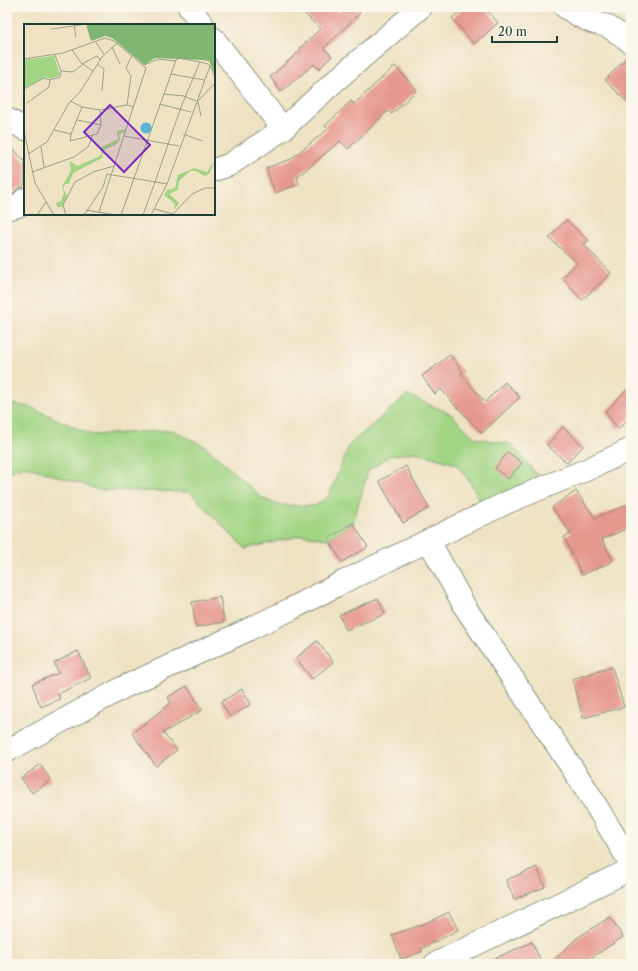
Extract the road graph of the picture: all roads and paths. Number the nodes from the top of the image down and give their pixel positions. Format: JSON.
{"nodes":[{"id":1,"x":189,"y":7,"type":"edge"},
{"id":2,"x":421,"y":7,"type":"edge"},
{"id":3,"x":565,"y":7,"type":"edge"},
{"id":4,"x":202,"y":24,"type":"edge"},
{"id":5,"x":215,"y":40,"type":"edge"},
{"id":6,"x":631,"y":43,"type":"edge"},
{"id":7,"x":7,"y":119,"type":"edge"},
{"id":8,"x":24,"y":128,"type":"edge"},
{"id":9,"x":283,"y":129,"type":"junction"},
{"id":10,"x":215,"y":170,"type":"edge"},
{"id":11,"x":24,"y":200,"type":"edge"},
{"id":12,"x":7,"y":209,"type":"edge"},
{"id":13,"x":631,"y":449,"type":"edge"},
{"id":14,"x":429,"y":541,"type":"junction"},
{"id":15,"x":7,"y":751,"type":"edge"},
{"id":16,"x":631,"y":864,"type":"edge"},
{"id":17,"x":631,"y":869,"type":"edge"},
{"id":18,"x":435,"y":964,"type":"edge"}],
"edges":[{"from":1,"to":4,"type":"street"},
{"from":2,"to":9,"type":"street"},
{"from":3,"to":6,"type":"street"},
{"from":5,"to":9,"type":"street"},
{"from":7,"to":8,"type":"street"},
{"from":9,"to":10,"type":"street"},
{"from":11,"to":12,"type":"street"},
{"from":13,"to":14,"type":"street"},
{"from":14,"to":15,"type":"street"},
{"from":14,"to":16,"type":"street"},
{"from":17,"to":18,"type":"street"}]}
